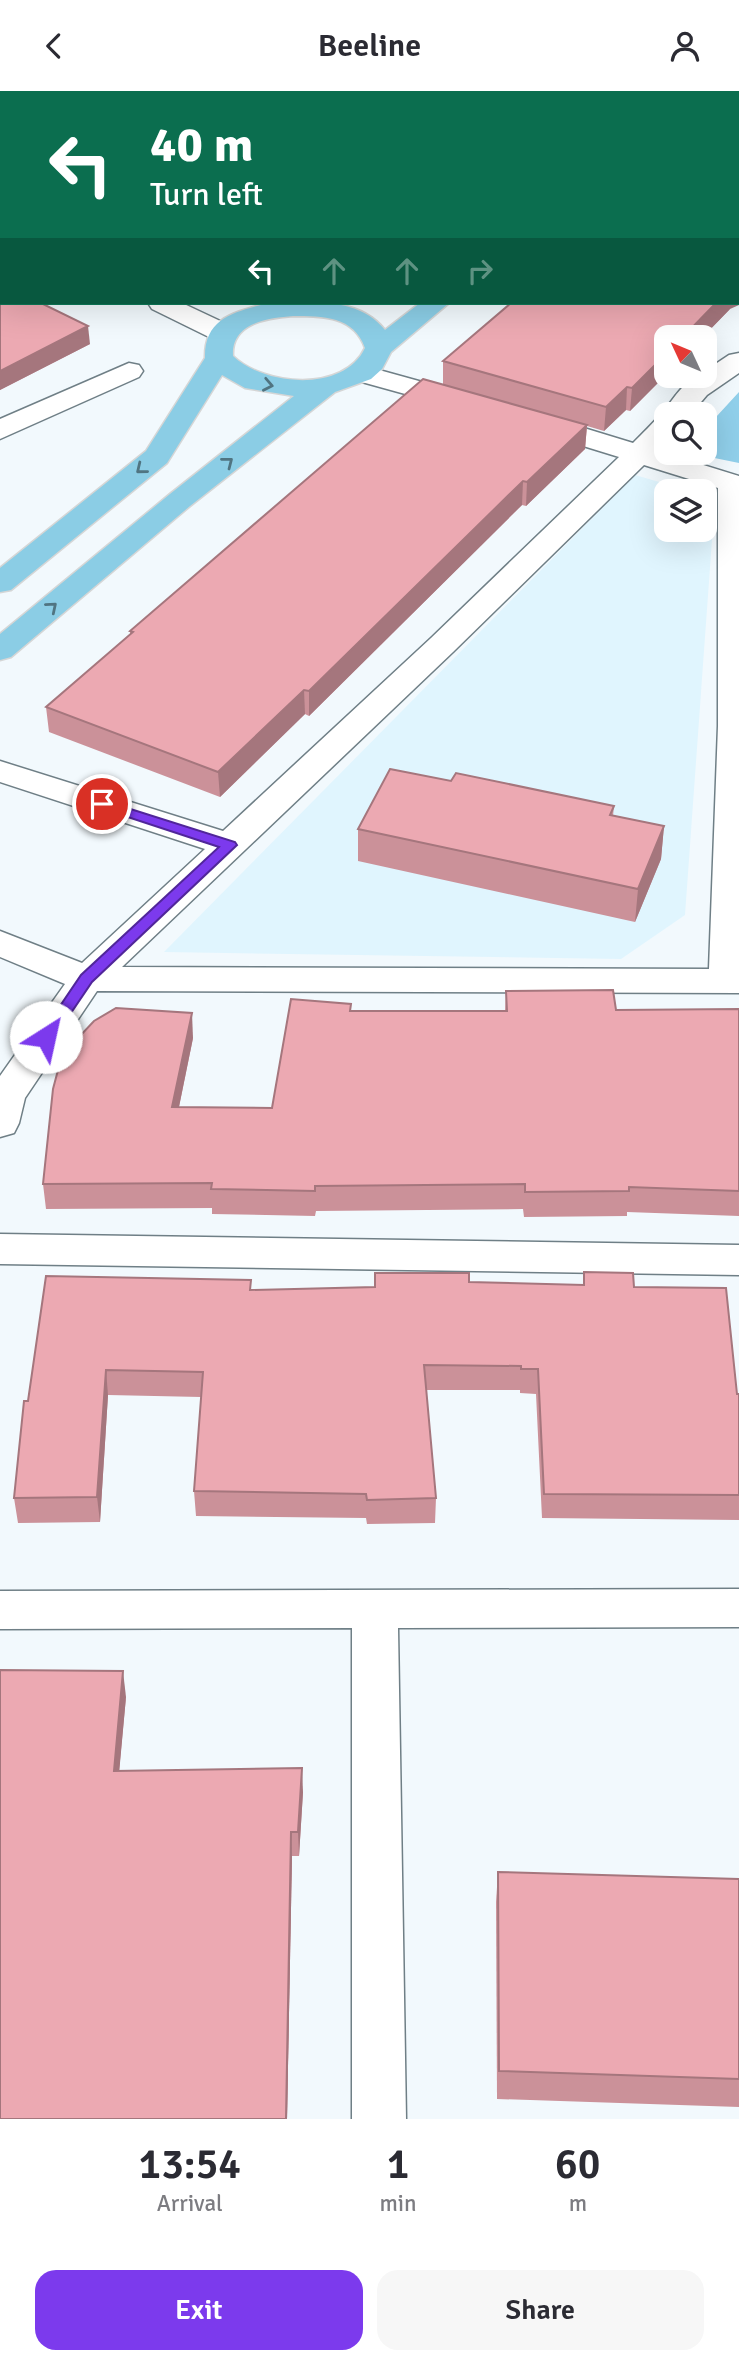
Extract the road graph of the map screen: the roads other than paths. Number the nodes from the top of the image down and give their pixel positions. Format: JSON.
{"nodes":[{"id":1,"x":165,"y":305,"type":"edge"},
{"id":2,"x":433,"y":305,"type":"edge"},
{"id":3,"x":286,"y":306,"type":"edge"},
{"id":4,"x":221,"y":346,"type":"junction"},
{"id":5,"x":379,"y":348,"type":"junction"},
{"id":6,"x":739,"y":361,"type":"edge"},
{"id":7,"x":129,"y":371,"type":"dead end"},
{"id":8,"x":360,"y":373,"type":"junction"},
{"id":9,"x":325,"y":386,"type":"junction"},
{"id":10,"x":686,"y":402,"type":"edge"},
{"id":11,"x":0,"y":430,"type":"edge"},
{"id":12,"x":654,"y":437,"type":"edge"},
{"id":13,"x":640,"y":453,"type":"junction"},
{"id":14,"x":736,"y":484,"type":"edge"},
{"id":15,"x":0,"y":583,"type":"edge"},
{"id":16,"x":0,"y":650,"type":"edge"},
{"id":17,"x":0,"y":771,"type":"edge"},
{"id":18,"x":230,"y":845,"type":"junction"},
{"id":19,"x":0,"y":943,"type":"edge"},
{"id":20,"x":87,"y":979,"type":"junction"},
{"id":21,"x":733,"y":981,"type":"edge"},
{"id":22,"x":0,"y":1123,"type":"edge"},
{"id":23,"x":0,"y":1249,"type":"edge"},
{"id":24,"x":739,"y":1260,"type":"edge"},
{"id":25,"x":375,"y":1608,"type":"junction"},
{"id":26,"x":739,"y":1608,"type":"edge"},
{"id":27,"x":0,"y":1610,"type":"edge"},
{"id":28,"x":379,"y":2119,"type":"edge"}],
"edges":[{"from":1,"to":4,"type":"street"},
{"from":2,"to":5,"type":"main road"},
{"from":3,"to":4,"type":"main road"},
{"from":3,"to":5,"type":"main road"},
{"from":4,"to":9,"type":"main road","one_way":true},
{"from":4,"to":15,"type":"main road","one_way":true},
{"from":5,"to":8,"type":"main road"},
{"from":6,"to":10,"type":"street"},
{"from":7,"to":11,"type":"street"},
{"from":8,"to":9,"type":"main road"},
{"from":8,"to":13,"type":"street"},
{"from":16,"to":9,"type":"main road","one_way":true},
{"from":12,"to":13,"type":"street"},
{"from":13,"to":14,"type":"street"},
{"from":13,"to":18,"type":"street"},
{"from":14,"to":21,"type":"street"},
{"from":17,"to":18,"type":"street"},
{"from":18,"to":20,"type":"street"},
{"from":19,"to":20,"type":"street"},
{"from":20,"to":21,"type":"street"},
{"from":20,"to":22,"type":"street"},
{"from":23,"to":24,"type":"street"},
{"from":25,"to":26,"type":"street"},
{"from":25,"to":27,"type":"street"},
{"from":25,"to":28,"type":"street"}]}
